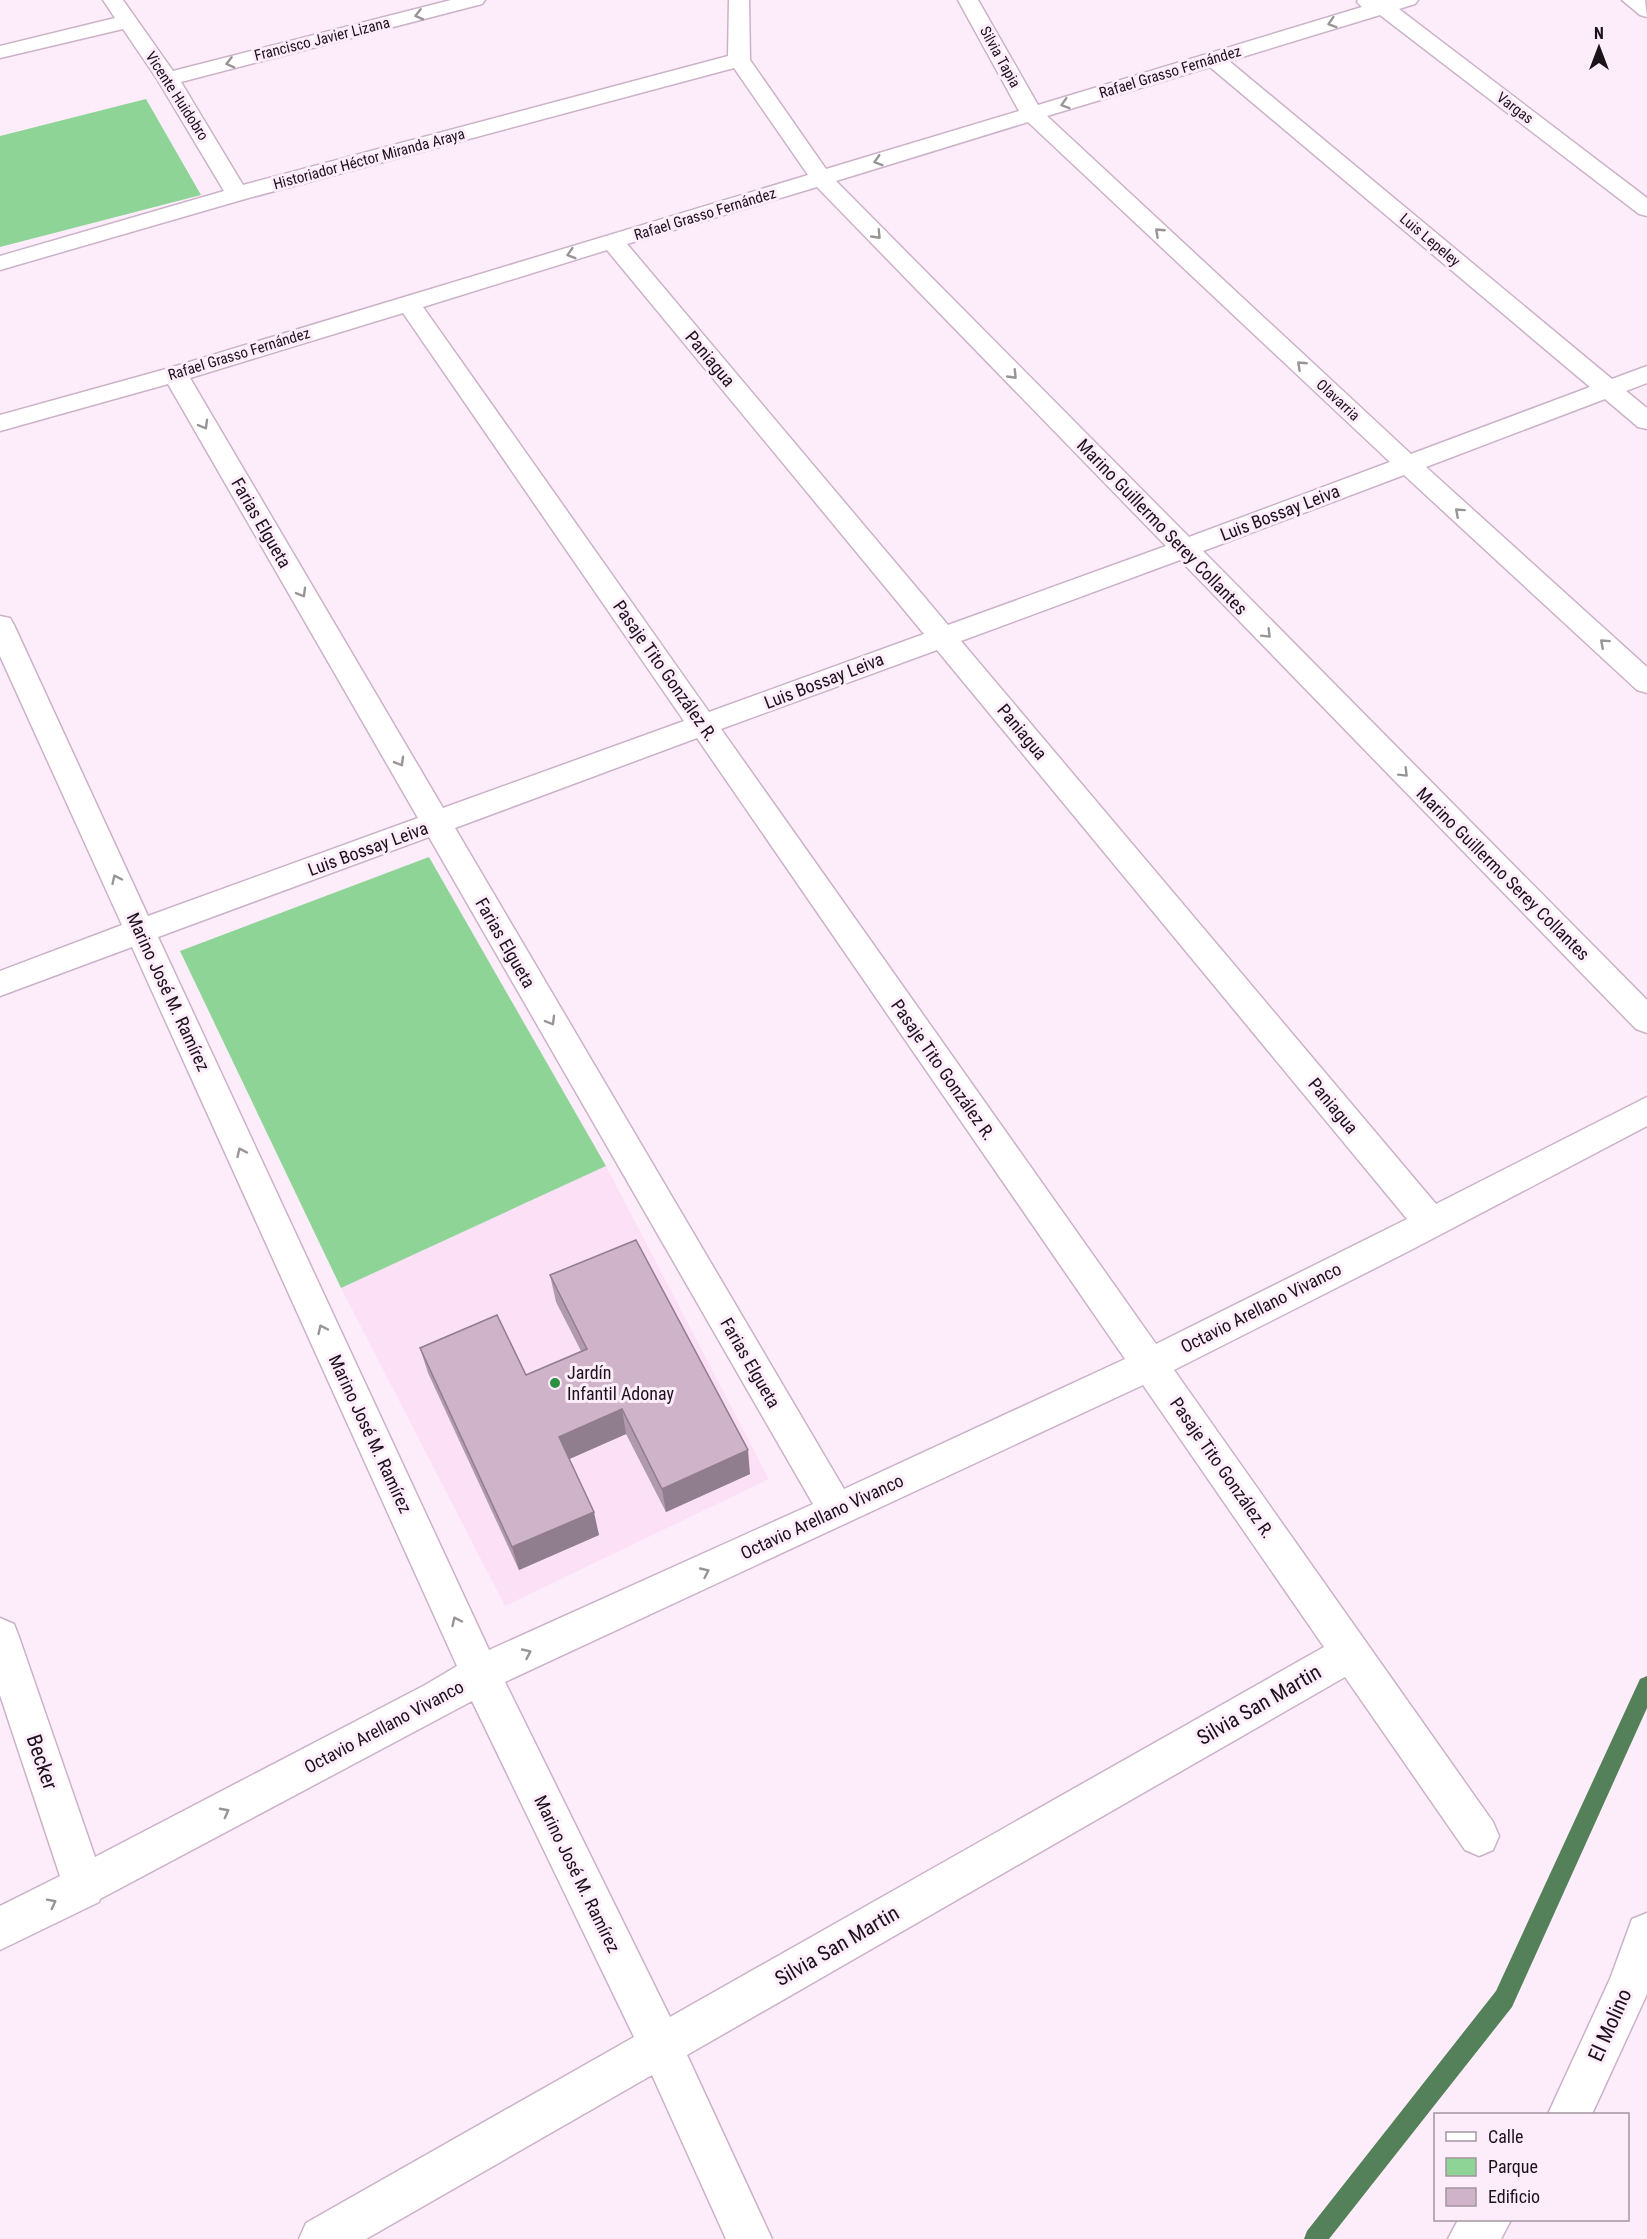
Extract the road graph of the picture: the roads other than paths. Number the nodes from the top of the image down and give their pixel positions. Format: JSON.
{"nodes":[{"id":1,"x":113,"y":0,"type":"edge"},
{"id":2,"x":475,"y":0,"type":"edge"},
{"id":3,"x":739,"y":0,"type":"edge"},
{"id":4,"x":968,"y":0,"type":"edge"},
{"id":5,"x":1359,"y":0,"type":"edge"},
{"id":6,"x":1408,"y":0,"type":"edge"},
{"id":7,"x":1632,"y":0,"type":"edge"},
{"id":8,"x":1383,"y":8,"type":"junction"},
{"id":9,"x":1647,"y":11,"type":"edge"},
{"id":10,"x":127,"y":22,"type":"junction"},
{"id":11,"x":0,"y":52,"type":"edge"},
{"id":12,"x":1212,"y":59,"type":"junction"},
{"id":13,"x":739,"y":60,"type":"junction"},
{"id":14,"x":168,"y":79,"type":"junction"},
{"id":15,"x":1032,"y":114,"type":"junction"},
{"id":16,"x":822,"y":178,"type":"junction"},
{"id":17,"x":237,"y":194,"type":"junction"},
{"id":18,"x":1647,"y":209,"type":"edge"},
{"id":19,"x":612,"y":241,"type":"junction"},
{"id":20,"x":0,"y":263,"type":"edge"},
{"id":21,"x":408,"y":303,"type":"junction"},
{"id":22,"x":175,"y":374,"type":"junction"},
{"id":23,"x":1647,"y":374,"type":"edge"},
{"id":24,"x":1608,"y":388,"type":"junction"},
{"id":25,"x":1647,"y":421,"type":"edge"},
{"id":26,"x":0,"y":423,"type":"edge"},
{"id":27,"x":1407,"y":464,"type":"junction"},
{"id":28,"x":1184,"y":549,"type":"junction"},
{"id":29,"x":0,"y":625,"type":"edge"},
{"id":30,"x":942,"y":637,"type":"junction"},
{"id":31,"x":1647,"y":683,"type":"edge"},
{"id":32,"x":704,"y":726,"type":"junction"},
{"id":33,"x":436,"y":824,"type":"junction"},
{"id":34,"x":140,"y":931,"type":"junction"},
{"id":35,"x":0,"y":984,"type":"edge"},
{"id":36,"x":1647,"y":1020,"type":"edge"},
{"id":37,"x":1647,"y":1110,"type":"edge"},
{"id":38,"x":1431,"y":1224,"type":"junction"},
{"id":39,"x":1149,"y":1364,"type":"junction"},
{"id":40,"x":837,"y":1511,"type":"junction"},
{"id":41,"x":0,"y":1637,"type":"edge"},
{"id":42,"x":1351,"y":1653,"type":"junction"},
{"id":43,"x":480,"y":1674,"type":"junction"},
{"id":44,"x":1479,"y":1836,"type":"dead end"},
{"id":45,"x":84,"y":1887,"type":"junction"},
{"id":46,"x":0,"y":1929,"type":"edge"},
{"id":47,"x":1647,"y":1934,"type":"edge"},
{"id":48,"x":661,"y":2046,"type":"junction"},
{"id":49,"x":1570,"y":2113,"type":"edge"},
{"id":50,"x":1487,"y":2221,"type":"edge"},
{"id":51,"x":322,"y":2239,"type":"edge"},
{"id":52,"x":749,"y":2239,"type":"edge"},
{"id":53,"x":1472,"y":2239,"type":"edge"}],
"edges":[{"from":1,"to":10,"type":"street","name":"Vicente Huidobro"},
{"from":2,"to":14,"type":"street","name":"Francisco Javier Lizana","one_way":true},
{"from":3,"to":13,"type":"street"},
{"from":4,"to":15,"type":"street","name":"Silvia Tapia"},
{"from":5,"to":8,"type":"street","name":"Vargas"},
{"from":6,"to":8,"type":"street","name":"Rafael Grasso Fernández"},
{"from":7,"to":9,"type":"street"},
{"from":8,"to":12,"type":"street","name":"Rafael Grasso Fernández","one_way":true},
{"from":8,"to":18,"type":"street","name":"Vargas"},
{"from":10,"to":11,"type":"street"},
{"from":10,"to":14,"type":"street","name":"Vicente Huidobro"},
{"from":12,"to":15,"type":"street","name":"Rafael Grasso Fernández","one_way":true},
{"from":12,"to":24,"type":"street","name":"Luis Lepeley"},
{"from":13,"to":16,"type":"street","name":"Marino Guillermo Serey Collantes"},
{"from":13,"to":17,"type":"street","name":"Historiador Héctor Miranda Araya"},
{"from":14,"to":17,"type":"street","name":"Vicente Huidobro"},
{"from":15,"to":16,"type":"street","name":"Rafael Grasso Fernández","one_way":true},
{"from":27,"to":15,"type":"street","name":"Olavarria","one_way":true},
{"from":16,"to":19,"type":"street","name":"Rafael Grasso Fernández"},
{"from":16,"to":28,"type":"street","name":"Marino Guillermo Serey Collantes","one_way":true},
{"from":17,"to":20,"type":"street","name":"Historiador Héctor Miranda Araya"},
{"from":19,"to":21,"type":"street","name":"Rafael Grasso Fernández","one_way":true},
{"from":19,"to":30,"type":"street","name":"Paniagua"},
{"from":21,"to":22,"type":"street","name":"Rafael Grasso Fernández"},
{"from":21,"to":32,"type":"street","name":"Pasaje Tito González R."},
{"from":22,"to":26,"type":"street","name":"Rafael Grasso Fernández"},
{"from":22,"to":33,"type":"street","name":"Farias Elgueta","one_way":true},
{"from":23,"to":24,"type":"street","name":"Luis Bossay Leiva"},
{"from":24,"to":25,"type":"street","name":"Luis Lepeley"},
{"from":24,"to":27,"type":"street","name":"Luis Bossay Leiva"},
{"from":27,"to":28,"type":"street","name":"Luis Bossay Leiva"},
{"from":31,"to":27,"type":"street","name":"Olavarria","one_way":true},
{"from":28,"to":30,"type":"street","name":"Luis Bossay Leiva"},
{"from":28,"to":36,"type":"street","name":"Marino Guillermo Serey Collantes","one_way":true},
{"from":34,"to":29,"type":"street","name":"Marino José M. Ramírez","one_way":true},
{"from":30,"to":32,"type":"street","name":"Luis Bossay Leiva"},
{"from":30,"to":38,"type":"street","name":"Paniagua"},
{"from":32,"to":33,"type":"street","name":"Luis Bossay Leiva"},
{"from":32,"to":39,"type":"street","name":"Pasaje Tito González R."},
{"from":33,"to":34,"type":"street","name":"Luis Bossay Leiva"},
{"from":33,"to":40,"type":"street","name":"Farias Elgueta","one_way":true},
{"from":34,"to":35,"type":"street","name":"Luis Bossay Leiva"},
{"from":43,"to":34,"type":"street","name":"Marino José M. Ramírez","one_way":true},
{"from":37,"to":38,"type":"street","name":"Octavio Arellano Vivanco"},
{"from":38,"to":39,"type":"street","name":"Octavio Arellano Vivanco"},
{"from":39,"to":40,"type":"street","name":"Octavio Arellano Vivanco"},
{"from":39,"to":42,"type":"street","name":"Pasaje Tito González R."},
{"from":43,"to":40,"type":"street","name":"Octavio Arellano Vivanco","one_way":true},
{"from":41,"to":45,"type":"street","name":"Becker"},
{"from":42,"to":44,"type":"street","name":"Pasaje Tito González R."},
{"from":42,"to":48,"type":"street","name":"Silvia San Martin"},
{"from":45,"to":43,"type":"street","name":"Octavio Arellano Vivanco","one_way":true},
{"from":43,"to":48,"type":"street","name":"Marino José M. Ramírez"},
{"from":46,"to":45,"type":"street","name":"Octavio Arellano Vivanco","one_way":true},
{"from":47,"to":49,"type":"street","name":"El Molino"},
{"from":48,"to":51,"type":"street","name":"Silvia San Martin"},
{"from":48,"to":52,"type":"street","name":"Marino José M. Ramírez"},
{"from":50,"to":53,"type":"street"}]}
